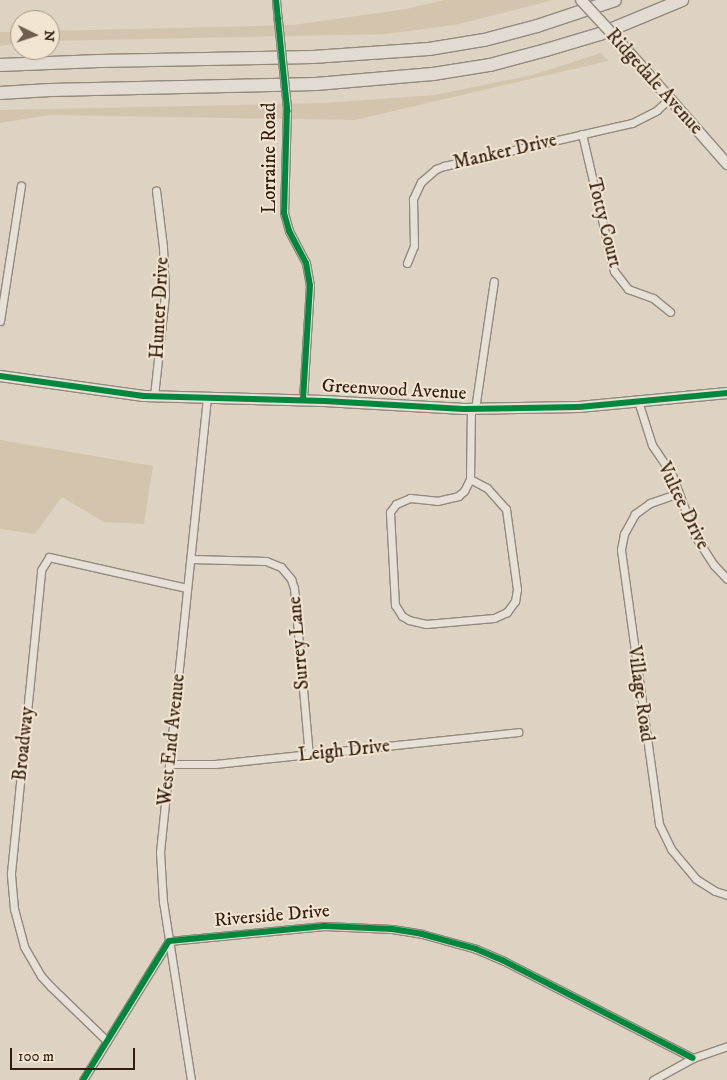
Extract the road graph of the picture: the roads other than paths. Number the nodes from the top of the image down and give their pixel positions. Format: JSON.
{"nodes":[{"id":1,"x":276,"y":0,"type":"edge"},
{"id":2,"x":581,"y":0,"type":"edge"},
{"id":3,"x":615,"y":0,"type":"edge"},
{"id":4,"x":682,"y":0,"type":"edge"},
{"id":5,"x":0,"y":65,"type":"edge"},
{"id":6,"x":0,"y":93,"type":"edge"},
{"id":7,"x":670,"y":98,"type":"junction"},
{"id":8,"x":582,"y":134,"type":"junction"},
{"id":9,"x":727,"y":164,"type":"edge"},
{"id":10,"x":21,"y":186,"type":"dead end"},
{"id":11,"x":156,"y":190,"type":"dead end"},
{"id":12,"x":407,"y":263,"type":"dead end"},
{"id":13,"x":494,"y":281,"type":"dead end"},
{"id":14,"x":670,"y":312,"type":"dead end"},
{"id":15,"x":0,"y":321,"type":"edge"},
{"id":16,"x":0,"y":376,"type":"edge"},
{"id":17,"x":727,"y":393,"type":"edge"},
{"id":18,"x":154,"y":396,"type":"junction"},
{"id":19,"x":206,"y":399,"type":"junction"},
{"id":20,"x":303,"y":400,"type":"junction"},
{"id":21,"x":638,"y":401,"type":"junction"},
{"id":22,"x":473,"y":409,"type":"junction"},
{"id":23,"x":470,"y":479,"type":"junction"},
{"id":24,"x":679,"y":493,"type":"junction"},
{"id":25,"x":191,"y":559,"type":"junction"},
{"id":26,"x":727,"y":579,"type":"edge"},
{"id":27,"x":187,"y":588,"type":"junction"},
{"id":28,"x":518,"y":732,"type":"dead end"},
{"id":29,"x":309,"y":755,"type":"junction"},
{"id":30,"x":170,"y":764,"type":"junction"},
{"id":31,"x":727,"y":896,"type":"edge"},
{"id":32,"x":169,"y":941,"type":"junction"},
{"id":33,"x":107,"y":1042,"type":"junction"},
{"id":34,"x":727,"y":1046,"type":"edge"},
{"id":35,"x":693,"y":1058,"type":"junction"},
{"id":36,"x":83,"y":1080,"type":"edge"},
{"id":37,"x":191,"y":1080,"type":"edge"},
{"id":38,"x":653,"y":1080,"type":"edge"}],
"edges":[{"from":1,"to":20,"type":"street","name":"Lorraine Road","bridge":true},
{"from":2,"to":7,"type":"street","name":"Ridgedale Avenue","bridge":true},
{"from":3,"to":5,"type":"highway"},
{"from":4,"to":6,"type":"highway"},
{"from":7,"to":8,"type":"street","name":"Manker Drive"},
{"from":7,"to":9,"type":"street","name":"Ridgedale Avenue"},
{"from":8,"to":12,"type":"street","name":"Manker Drive"},
{"from":8,"to":14,"type":"street","name":"Totty Court"},
{"from":10,"to":15,"type":"street"},
{"from":11,"to":18,"type":"street","name":"Hunter Drive"},
{"from":13,"to":22,"type":"street"},
{"from":16,"to":18,"type":"street","name":"Greenwood Avenue"},
{"from":17,"to":21,"type":"street","name":"Greenwood Avenue"},
{"from":18,"to":19,"type":"street","name":"Greenwood Avenue"},
{"from":19,"to":20,"type":"street","name":"Greenwood Avenue"},
{"from":19,"to":25,"type":"street","name":"West End Avenue"},
{"from":20,"to":22,"type":"street","name":"Greenwood Avenue"},
{"from":21,"to":22,"type":"street","name":"Greenwood Avenue"},
{"from":21,"to":24,"type":"street","name":"Vultee Drive"},
{"from":22,"to":23,"type":"street"},
{"from":23,"to":23,"type":"street"},
{"from":24,"to":26,"type":"street","name":"Vultee Drive"},
{"from":24,"to":31,"type":"street","name":"Village Road"},
{"from":25,"to":27,"type":"street","name":"West End Avenue"},
{"from":25,"to":29,"type":"street","name":"Surrey Lane"},
{"from":27,"to":30,"type":"street","name":"West End Avenue"},
{"from":27,"to":33,"type":"street","name":"Broadway"},
{"from":28,"to":29,"type":"street","name":"Leigh Drive"},
{"from":29,"to":30,"type":"street","name":"Leigh Drive"},
{"from":30,"to":32,"type":"street","name":"West End Avenue"},
{"from":32,"to":33,"type":"street"},
{"from":32,"to":35,"type":"street","name":"Riverside Drive"},
{"from":32,"to":37,"type":"street","name":"West End Avenue"},
{"from":33,"to":36,"type":"street"},
{"from":34,"to":35,"type":"street"},
{"from":35,"to":38,"type":"street"}]}
